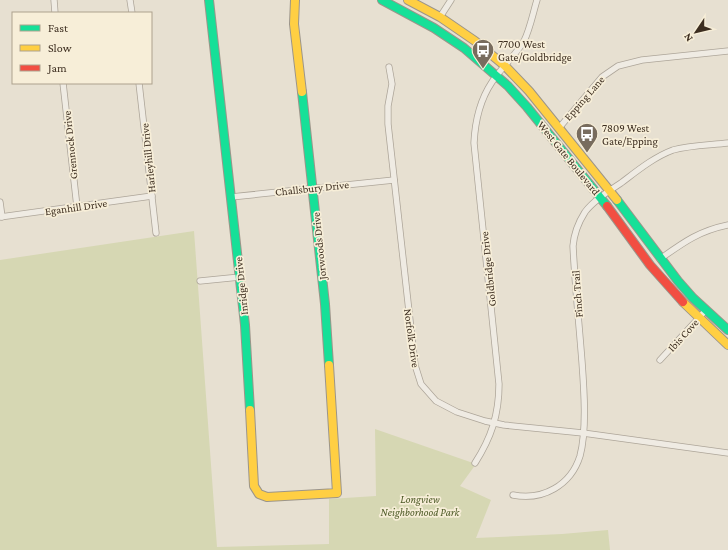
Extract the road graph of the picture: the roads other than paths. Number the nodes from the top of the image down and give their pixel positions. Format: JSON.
{"nodes":[{"id":1,"x":54,"y":0,"type":"edge"},
{"id":2,"x":130,"y":0,"type":"edge"},
{"id":3,"x":209,"y":0,"type":"edge"},
{"id":4,"x":295,"y":0,"type":"edge"},
{"id":5,"x":382,"y":0,"type":"edge"},
{"id":6,"x":408,"y":0,"type":"edge"},
{"id":7,"x":450,"y":0,"type":"edge"},
{"id":8,"x":538,"y":0,"type":"edge"},
{"id":9,"x":55,"y":12,"type":"edge"},
{"id":10,"x":132,"y":12,"type":"edge"},
{"id":11,"x":440,"y":17,"type":"junction"},
{"id":12,"x":728,"y":51,"type":"edge"},
{"id":13,"x":505,"y":66,"type":"junction"},
{"id":14,"x":389,"y":67,"type":"dead end"},
{"id":15,"x":497,"y":75,"type":"junction"},
{"id":16,"x":63,"y":84,"type":"edge"},
{"id":17,"x":140,"y":84,"type":"edge"},
{"id":18,"x":559,"y":128,"type":"junction"},
{"id":19,"x":728,"y":143,"type":"edge"},
{"id":20,"x":394,"y":180,"type":"junction"},
{"id":21,"x":312,"y":188,"type":"junction"},
{"id":22,"x":610,"y":190,"type":"junction"},
{"id":23,"x":152,"y":196,"type":"junction"},
{"id":24,"x":231,"y":197,"type":"junction"},
{"id":25,"x":601,"y":197,"type":"junction"},
{"id":26,"x":0,"y":202,"type":"edge"},
{"id":27,"x":77,"y":207,"type":"junction"},
{"id":28,"x":1,"y":217,"type":"edge"},
{"id":29,"x":728,"y":225,"type":"edge"},
{"id":30,"x":156,"y":233,"type":"dead end"},
{"id":31,"x":660,"y":259,"type":"junction"},
{"id":32,"x":240,"y":277,"type":"junction"},
{"id":33,"x":200,"y":281,"type":"dead end"},
{"id":34,"x":706,"y":310,"type":"junction"},
{"id":35,"x":698,"y":318,"type":"junction"},
{"id":36,"x":728,"y":330,"type":"edge"},
{"id":37,"x":728,"y":345,"type":"edge"},
{"id":38,"x":660,"y":360,"type":"dead end"},
{"id":39,"x":494,"y":424,"type":"junction"},
{"id":40,"x":583,"y":433,"type":"junction"},
{"id":41,"x":728,"y":453,"type":"edge"},
{"id":42,"x":475,"y":463,"type":"dead end"},
{"id":43,"x":337,"y":493,"type":"joint"},
{"id":44,"x":513,"y":495,"type":"dead end"}],
"edges":[{"from":1,"to":9,"type":"street"},
{"from":2,"to":10,"type":"street"},
{"from":3,"to":24,"type":"street","name":"Inridge Drive"},
{"from":4,"to":21,"type":"street","name":"Jorwoods Drive"},
{"from":5,"to":15,"type":"street","name":"West Gate Boulevard"},
{"from":6,"to":11,"type":"street","name":"West Gate Boulevard"},
{"from":7,"to":11,"type":"street"},
{"from":8,"to":13,"type":"street","name":"Goldbridge Drive"},
{"from":11,"to":13,"type":"street","name":"West Gate Boulevard"},
{"from":12,"to":18,"type":"street","name":"Epping Lane"},
{"from":13,"to":15,"type":"street","name":"Goldbridge Drive"},
{"from":13,"to":18,"type":"street","name":"West Gate Boulevard"},
{"from":14,"to":20,"type":"street","name":"Norfolk Drive"},
{"from":15,"to":25,"type":"street","name":"West Gate Boulevard"},
{"from":15,"to":39,"type":"street","name":"Goldbridge Drive"},
{"from":16,"to":27,"type":"street","name":"Grennock Drive"},
{"from":17,"to":23,"type":"street","name":"Harleyhill Drive"},
{"from":18,"to":22,"type":"street","name":"West Gate Boulevard"},
{"from":19,"to":22,"type":"street","name":"Finch Trail"},
{"from":20,"to":21,"type":"street","name":"Challsbury Drive"},
{"from":20,"to":39,"type":"street","name":"Norfolk Drive"},
{"from":21,"to":24,"type":"street","name":"Challsbury Drive"},
{"from":21,"to":43,"type":"street","name":"Jorwoods Drive"},
{"from":22,"to":25,"type":"street","name":"Finch Trail"},
{"from":22,"to":31,"type":"street","name":"West Gate Boulevard"},
{"from":23,"to":27,"type":"street","name":"Eganhill Drive"},
{"from":23,"to":30,"type":"street","name":"Harleyhill Drive"},
{"from":24,"to":32,"type":"street","name":"Inridge Drive"},
{"from":25,"to":35,"type":"street","name":"West Gate Boulevard"},
{"from":25,"to":40,"type":"street","name":"Finch Trail"},
{"from":26,"to":28,"type":"street"},
{"from":27,"to":28,"type":"street","name":"Eganhill Drive"},
{"from":29,"to":31,"type":"street"},
{"from":31,"to":34,"type":"street","name":"West Gate Boulevard"},
{"from":32,"to":33,"type":"street"},
{"from":32,"to":43,"type":"street","name":"Inridge Drive"},
{"from":34,"to":35,"type":"street","name":"Ibis Cove"},
{"from":34,"to":36,"type":"street","name":"West Gate Boulevard"},
{"from":35,"to":37,"type":"street","name":"West Gate Boulevard"},
{"from":35,"to":38,"type":"street","name":"Ibis Cove"},
{"from":39,"to":40,"type":"street","name":"Norfolk Drive"},
{"from":39,"to":42,"type":"street","name":"Goldbridge Drive"},
{"from":40,"to":41,"type":"street","name":"Norfolk Drive"},
{"from":40,"to":44,"type":"street","name":"Finch Trail"}]}
